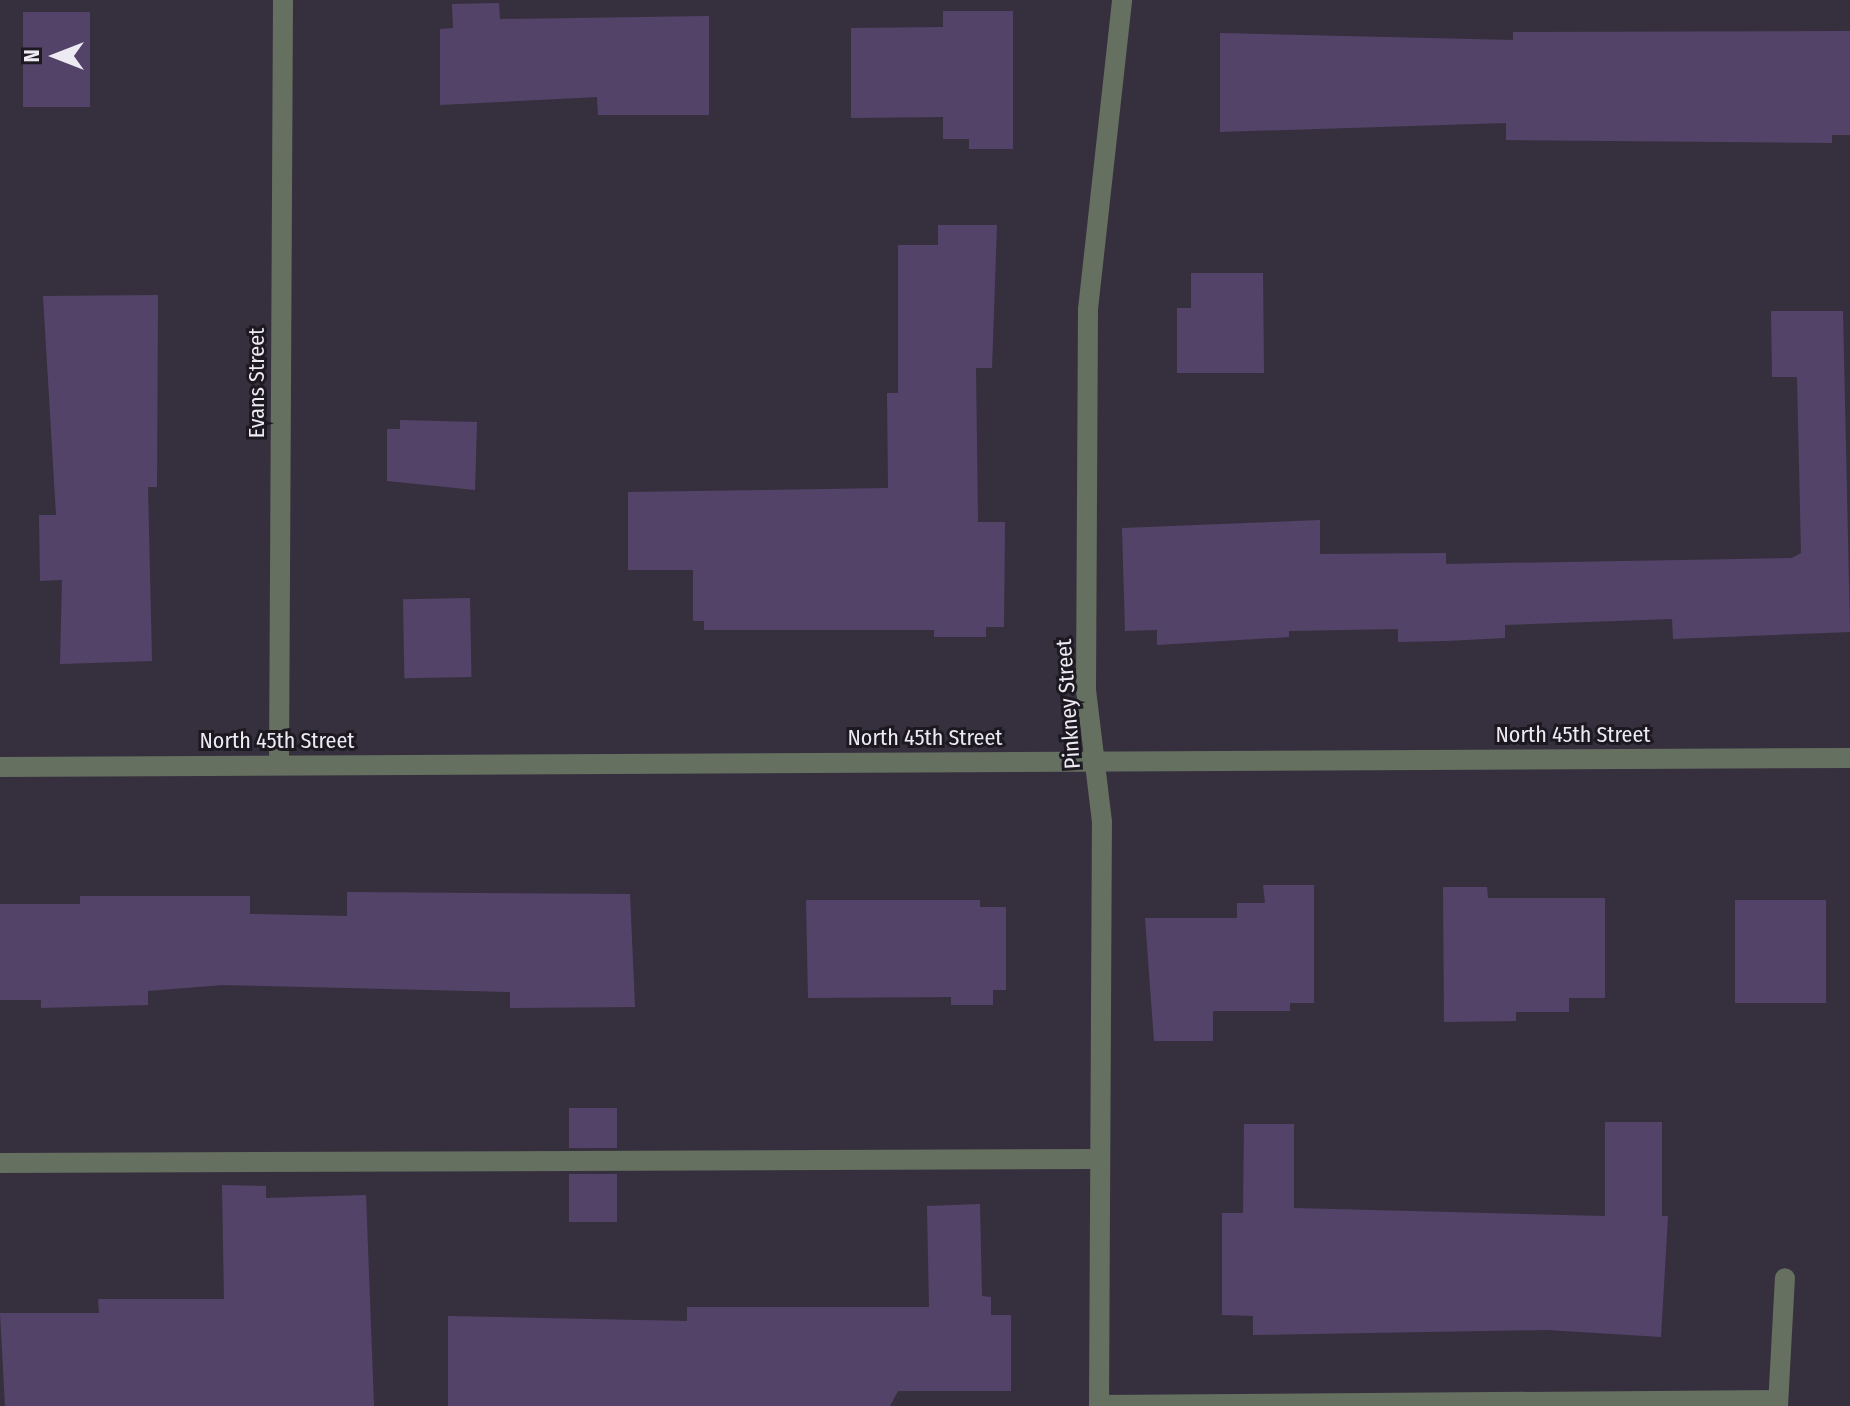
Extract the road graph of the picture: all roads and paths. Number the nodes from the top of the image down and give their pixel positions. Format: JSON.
{"nodes":[{"id":1,"x":283,"y":0,"type":"edge"},
{"id":2,"x":1122,"y":0,"type":"edge"},
{"id":3,"x":1850,"y":758,"type":"edge"},
{"id":4,"x":1094,"y":761,"type":"junction"},
{"id":5,"x":279,"y":765,"type":"junction"},
{"id":6,"x":0,"y":767,"type":"edge"},
{"id":7,"x":1100,"y":1159,"type":"junction"},
{"id":8,"x":0,"y":1163,"type":"edge"},
{"id":9,"x":1785,"y":1278,"type":"dead end"},
{"id":10,"x":1778,"y":1403,"type":"edge"},
{"id":11,"x":1099,"y":1406,"type":"edge"}],
"edges":[{"from":1,"to":5,"type":"street","name":"Evans Street"},
{"from":2,"to":4,"type":"street","name":"Pinkney Street"},
{"from":3,"to":4,"type":"street","name":"North 45th Street"},
{"from":4,"to":5,"type":"street","name":"North 45th Street"},
{"from":4,"to":7,"type":"street","name":"Pinkney Street"},
{"from":5,"to":6,"type":"street","name":"North 45th Street"},
{"from":7,"to":8,"type":"street"},
{"from":7,"to":11,"type":"street","name":"Pinkney Street"},
{"from":9,"to":10,"type":"street"},
{"from":10,"to":11,"type":"street"}]}
